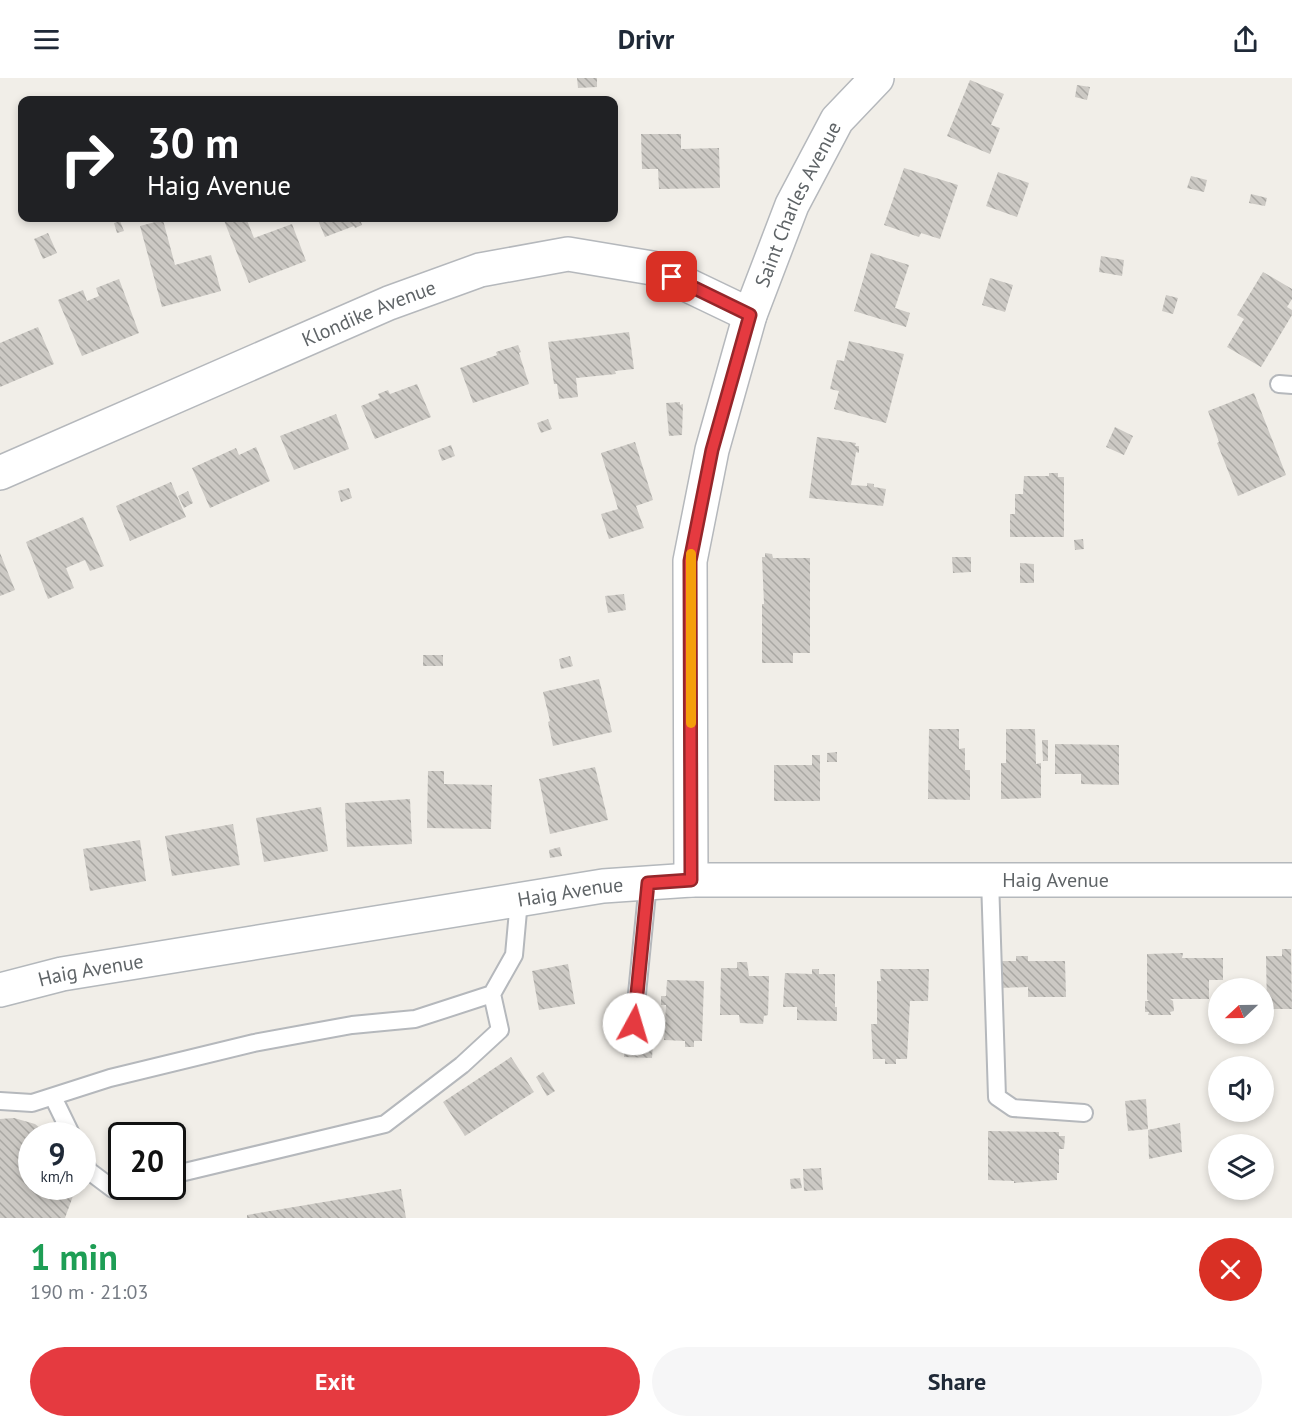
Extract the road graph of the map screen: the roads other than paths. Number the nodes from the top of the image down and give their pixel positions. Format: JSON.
{"nodes":[{"id":1,"x":877,"y":78,"type":"edge"},
{"id":2,"x":750,"y":315,"type":"junction"},
{"id":3,"x":0,"y":473,"type":"edge"},
{"id":4,"x":990,"y":879,"type":"junction"},
{"id":5,"x":691,"y":880,"type":"junction"},
{"id":6,"x":1292,"y":880,"type":"edge"},
{"id":7,"x":648,"y":883,"type":"junction"},
{"id":8,"x":519,"y":900,"type":"junction"},
{"id":9,"x":0,"y":990,"type":"edge"},
{"id":10,"x":492,"y":994,"type":"junction"},
{"id":11,"x":634,"y":1024,"type":"dead end"},
{"id":12,"x":53,"y":1097,"type":"junction"},
{"id":13,"x":0,"y":1101,"type":"edge"},
{"id":14,"x":1084,"y":1113,"type":"dead end"},
{"id":15,"x":65,"y":1122,"type":"edge"},
{"id":16,"x":186,"y":1172,"type":"edge"}],
"edges":[{"from":1,"to":2,"type":"street","name":"Saint Charles Avenue"},
{"from":2,"to":3,"type":"street","name":"Klondike Avenue"},
{"from":2,"to":5,"type":"street","name":"Saint Charles Avenue"},
{"from":4,"to":5,"type":"street","name":"Haig Avenue"},
{"from":4,"to":6,"type":"street","name":"Haig Avenue"},
{"from":4,"to":14,"type":"lane"},
{"from":5,"to":7,"type":"street","name":"Haig Avenue"},
{"from":7,"to":8,"type":"street","name":"Haig Avenue"},
{"from":7,"to":11,"type":"lane"},
{"from":8,"to":9,"type":"street","name":"Haig Avenue"},
{"from":8,"to":10,"type":"lane"},
{"from":10,"to":12,"type":"lane"},
{"from":10,"to":16,"type":"lane"},
{"from":12,"to":13,"type":"lane"},
{"from":12,"to":15,"type":"lane"}]}
